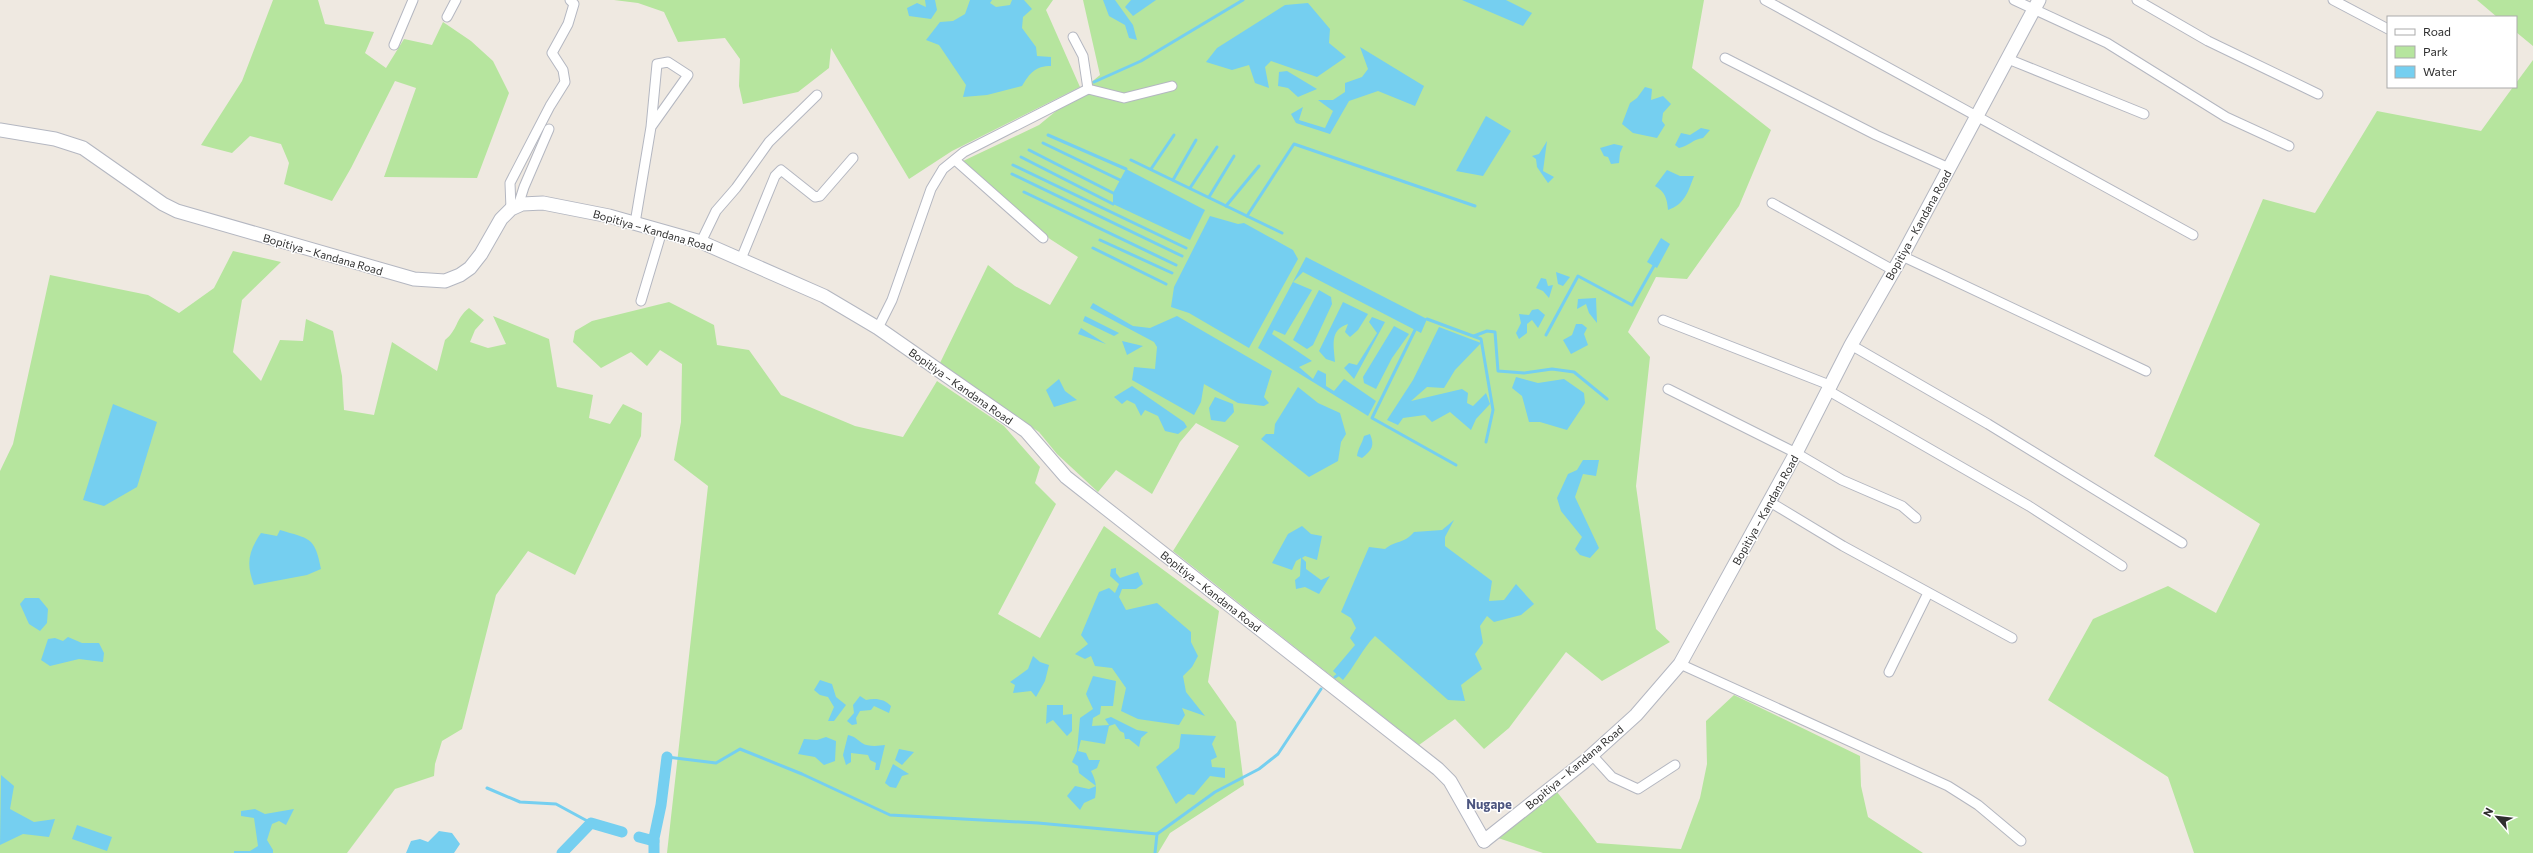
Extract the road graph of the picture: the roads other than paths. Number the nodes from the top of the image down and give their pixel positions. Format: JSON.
{"nodes":[{"id":1,"x":413,"y":0,"type":"edge"},
{"id":2,"x":456,"y":0,"type":"edge"},
{"id":3,"x":570,"y":0,"type":"edge"},
{"id":4,"x":1765,"y":0,"type":"edge"},
{"id":5,"x":2014,"y":0,"type":"edge"},
{"id":6,"x":2137,"y":0,"type":"edge"},
{"id":7,"x":2333,"y":0,"type":"edge"},
{"id":8,"x":2036,"y":5,"type":"edge"},
{"id":9,"x":447,"y":17,"type":"dead end"},
{"id":10,"x":2387,"y":28,"type":"edge"},
{"id":11,"x":1074,"y":37,"type":"dead end"},
{"id":12,"x":394,"y":45,"type":"dead end"},
{"id":13,"x":1725,"y":58,"type":"dead end"},
{"id":14,"x":2008,"y":59,"type":"junction"},
{"id":15,"x":1172,"y":86,"type":"dead end"},
{"id":16,"x":1088,"y":89,"type":"junction"},
{"id":17,"x":2318,"y":94,"type":"dead end"},
{"id":18,"x":817,"y":95,"type":"dead end"},
{"id":19,"x":2144,"y":114,"type":"dead end"},
{"id":20,"x":1977,"y":115,"type":"junction"},
{"id":21,"x":651,"y":127,"type":"junction"},
{"id":22,"x":549,"y":129,"type":"dead end"},
{"id":23,"x":0,"y":130,"type":"edge"},
{"id":24,"x":2289,"y":146,"type":"dead end"},
{"id":25,"x":853,"y":158,"type":"dead end"},
{"id":26,"x":955,"y":160,"type":"junction"},
{"id":27,"x":1949,"y":168,"type":"junction"},
{"id":28,"x":1772,"y":203,"type":"dead end"},
{"id":29,"x":515,"y":208,"type":"junction"},
{"id":30,"x":635,"y":223,"type":"junction"},
{"id":31,"x":662,"y":231,"type":"junction"},
{"id":32,"x":2193,"y":235,"type":"dead end"},
{"id":33,"x":1043,"y":238,"type":"dead end"},
{"id":34,"x":701,"y":242,"type":"junction"},
{"id":35,"x":1902,"y":256,"type":"junction"},
{"id":36,"x":741,"y":259,"type":"junction"},
{"id":37,"x":1893,"y":270,"type":"junction"},
{"id":38,"x":641,"y":301,"type":"dead end"},
{"id":39,"x":1663,"y":320,"type":"dead end"},
{"id":40,"x":878,"y":328,"type":"junction"},
{"id":41,"x":1851,"y":345,"type":"junction"},
{"id":42,"x":2146,"y":371,"type":"dead end"},
{"id":43,"x":1830,"y":388,"type":"junction"},
{"id":44,"x":1668,"y":389,"type":"dead end"},
{"id":45,"x":1796,"y":453,"type":"junction"},
{"id":46,"x":1770,"y":502,"type":"junction"},
{"id":47,"x":1916,"y":518,"type":"dead end"},
{"id":48,"x":2182,"y":543,"type":"dead end"},
{"id":49,"x":2122,"y":566,"type":"dead end"},
{"id":50,"x":1928,"y":593,"type":"junction"},
{"id":51,"x":2012,"y":638,"type":"dead end"},
{"id":52,"x":1680,"y":664,"type":"junction"},
{"id":53,"x":1889,"y":672,"type":"dead end"},
{"id":54,"x":1592,"y":755,"type":"junction"},
{"id":55,"x":1675,"y":765,"type":"dead end"},
{"id":56,"x":2021,"y":841,"type":"dead end"},
{"id":57,"x":1483,"y":847,"type":"edge"}],
"edges":[{"from":1,"to":12,"type":"street"},
{"from":2,"to":9,"type":"street"},
{"from":3,"to":29,"type":"street"},
{"from":4,"to":20,"type":"street"},
{"from":5,"to":8,"type":"street"},
{"from":6,"to":17,"type":"street"},
{"from":7,"to":10,"type":"street"},
{"from":8,"to":14,"type":"main road","name":"Bopitiya – Kandana Road"},
{"from":8,"to":24,"type":"street"},
{"from":11,"to":16,"type":"street"},
{"from":13,"to":27,"type":"street"},
{"from":14,"to":19,"type":"street"},
{"from":14,"to":20,"type":"main road","name":"Bopitiya – Kandana Road"},
{"from":15,"to":16,"type":"street"},
{"from":16,"to":26,"type":"street"},
{"from":18,"to":34,"type":"street"},
{"from":20,"to":27,"type":"main road","name":"Bopitiya – Kandana Road"},
{"from":20,"to":32,"type":"street"},
{"from":21,"to":21,"type":"street"},
{"from":21,"to":30,"type":"street"},
{"from":22,"to":29,"type":"street"},
{"from":23,"to":29,"type":"main road","name":"Bopitiya – Kandana Road"},
{"from":25,"to":36,"type":"street"},
{"from":26,"to":33,"type":"street"},
{"from":26,"to":40,"type":"street"},
{"from":27,"to":35,"type":"main road","name":"Bopitiya – Kandana Road"},
{"from":28,"to":37,"type":"street"},
{"from":29,"to":30,"type":"main road","name":"Bopitiya – Kandana Road"},
{"from":30,"to":31,"type":"main road","name":"Bopitiya – Kandana Road"},
{"from":31,"to":34,"type":"main road","name":"Bopitiya – Kandana Road"},
{"from":31,"to":38,"type":"street"},
{"from":34,"to":36,"type":"main road","name":"Bopitiya – Kandana Road"},
{"from":35,"to":37,"type":"main road","name":"Bopitiya – Kandana Road"},
{"from":35,"to":42,"type":"street"},
{"from":36,"to":40,"type":"main road","name":"Bopitiya – Kandana Road"},
{"from":37,"to":41,"type":"main road","name":"Bopitiya – Kandana Road"},
{"from":39,"to":43,"type":"street"},
{"from":40,"to":57,"type":"main road","name":"Bopitiya – Kandana Road"},
{"from":41,"to":43,"type":"main road","name":"Bopitiya – Kandana Road"},
{"from":41,"to":48,"type":"street"},
{"from":43,"to":45,"type":"main road","name":"Bopitiya – Kandana Road"},
{"from":43,"to":49,"type":"street"},
{"from":44,"to":45,"type":"street"},
{"from":45,"to":46,"type":"main road","name":"Bopitiya – Kandana Road"},
{"from":45,"to":47,"type":"street"},
{"from":46,"to":50,"type":"street"},
{"from":46,"to":52,"type":"main road","name":"Bopitiya – Kandana Road"},
{"from":50,"to":51,"type":"street"},
{"from":50,"to":53,"type":"street"},
{"from":52,"to":54,"type":"main road","name":"Bopitiya – Kandana Road"},
{"from":52,"to":56,"type":"street"},
{"from":54,"to":55,"type":"street"},
{"from":54,"to":57,"type":"main road","name":"Bopitiya – Kandana Road"}]}
